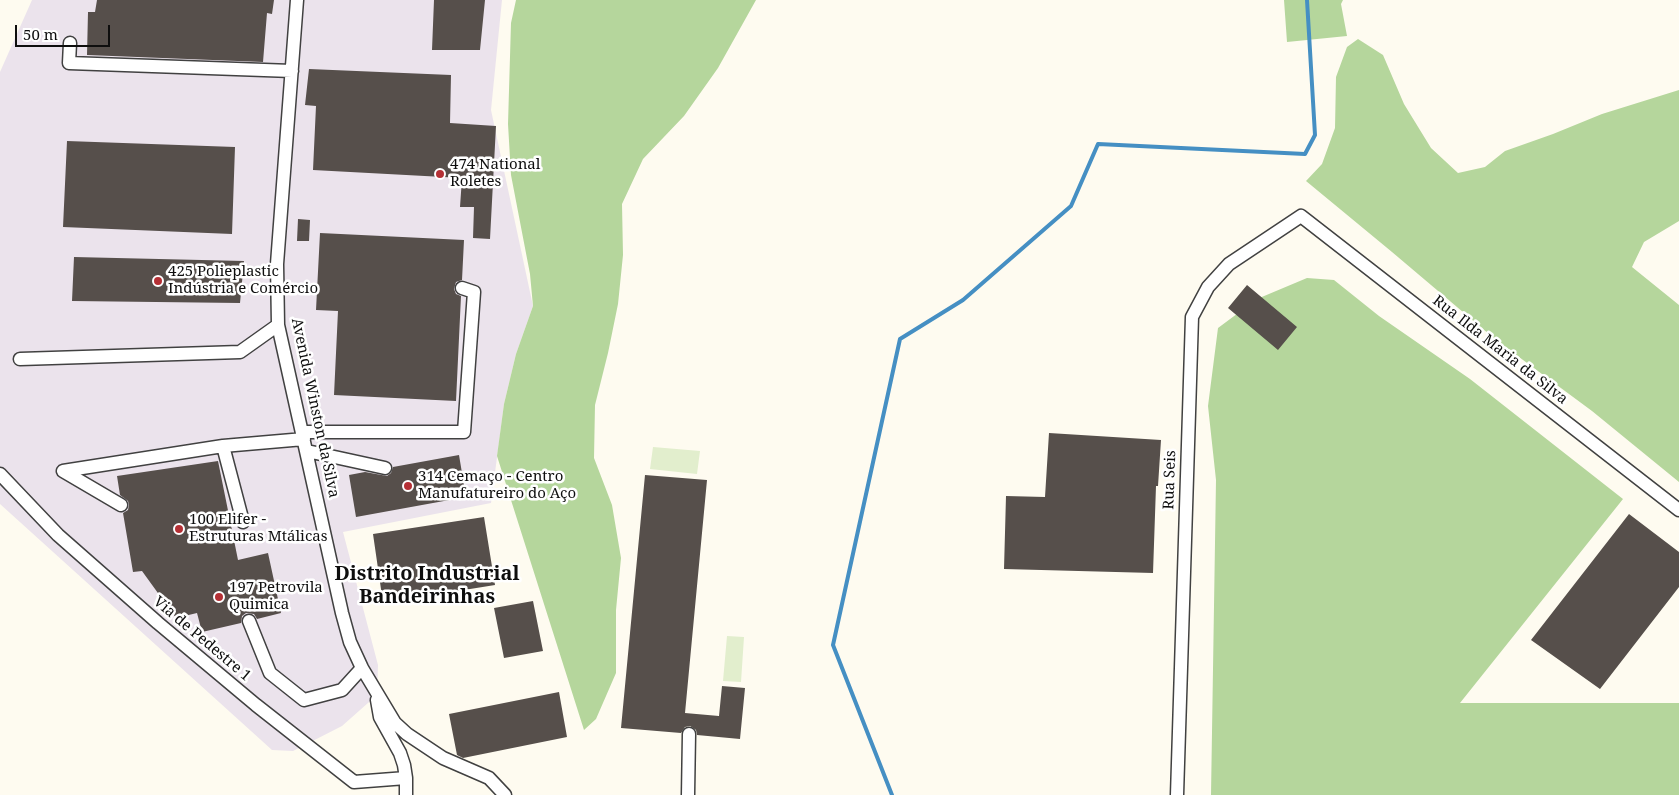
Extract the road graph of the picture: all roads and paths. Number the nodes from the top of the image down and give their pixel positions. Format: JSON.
{"nodes":[{"id":1,"x":298,"y":0,"type":"edge"},
{"id":2,"x":70,"y":42,"type":"dead end"},
{"id":3,"x":292,"y":71,"type":"junction"},
{"id":4,"x":1301,"y":216,"type":"joint"},
{"id":5,"x":462,"y":288,"type":"dead end"},
{"id":6,"x":278,"y":325,"type":"junction"},
{"id":7,"x":20,"y":359,"type":"dead end"},
{"id":8,"x":305,"y":440,"type":"junction"},
{"id":9,"x":223,"y":446,"type":"junction"},
{"id":10,"x":385,"y":468,"type":"dead end"},
{"id":11,"x":0,"y":474,"type":"edge"},
{"id":12,"x":121,"y":505,"type":"dead end"},
{"id":13,"x":1679,"y":510,"type":"edge"},
{"id":14,"x":243,"y":522,"type":"dead end"},
{"id":15,"x":249,"y":621,"type":"dead end"},
{"id":16,"x":362,"y":668,"type":"junction"},
{"id":17,"x":377,"y":695,"type":"junction"},
{"id":18,"x":688,"y":734,"type":"dead end"},
{"id":19,"x":406,"y":778,"type":"junction"},
{"id":20,"x":406,"y":795,"type":"edge"},
{"id":21,"x":505,"y":795,"type":"edge"},
{"id":22,"x":688,"y":795,"type":"edge"},
{"id":23,"x":1177,"y":795,"type":"edge"}],
"edges":[{"from":1,"to":3,"type":"street","name":"Avenida Winston da Silva"},
{"from":2,"to":3,"type":"street"},
{"from":3,"to":6,"type":"street","name":"Avenida Winston da Silva"},
{"from":4,"to":13,"type":"street","name":"Rua Ilda Maria da Silva"},
{"from":4,"to":23,"type":"street","name":"Rua Seis"},
{"from":5,"to":8,"type":"street"},
{"from":6,"to":7,"type":"street"},
{"from":6,"to":8,"type":"street","name":"Avenida Winston da Silva"},
{"from":8,"to":9,"type":"street"},
{"from":8,"to":10,"type":"street"},
{"from":8,"to":16,"type":"street","name":"Avenida Winston da Silva"},
{"from":9,"to":12,"type":"street"},
{"from":9,"to":14,"type":"street"},
{"from":11,"to":19,"type":"street","name":"Via de Pedestre 1"},
{"from":15,"to":16,"type":"street"},
{"from":16,"to":17,"type":"street","name":"Avenida Winston da Silva"},
{"from":17,"to":19,"type":"street"},
{"from":17,"to":21,"type":"street","name":"Avenida Winston da Silva"},
{"from":18,"to":22,"type":"street"},
{"from":19,"to":20,"type":"street"}]}
